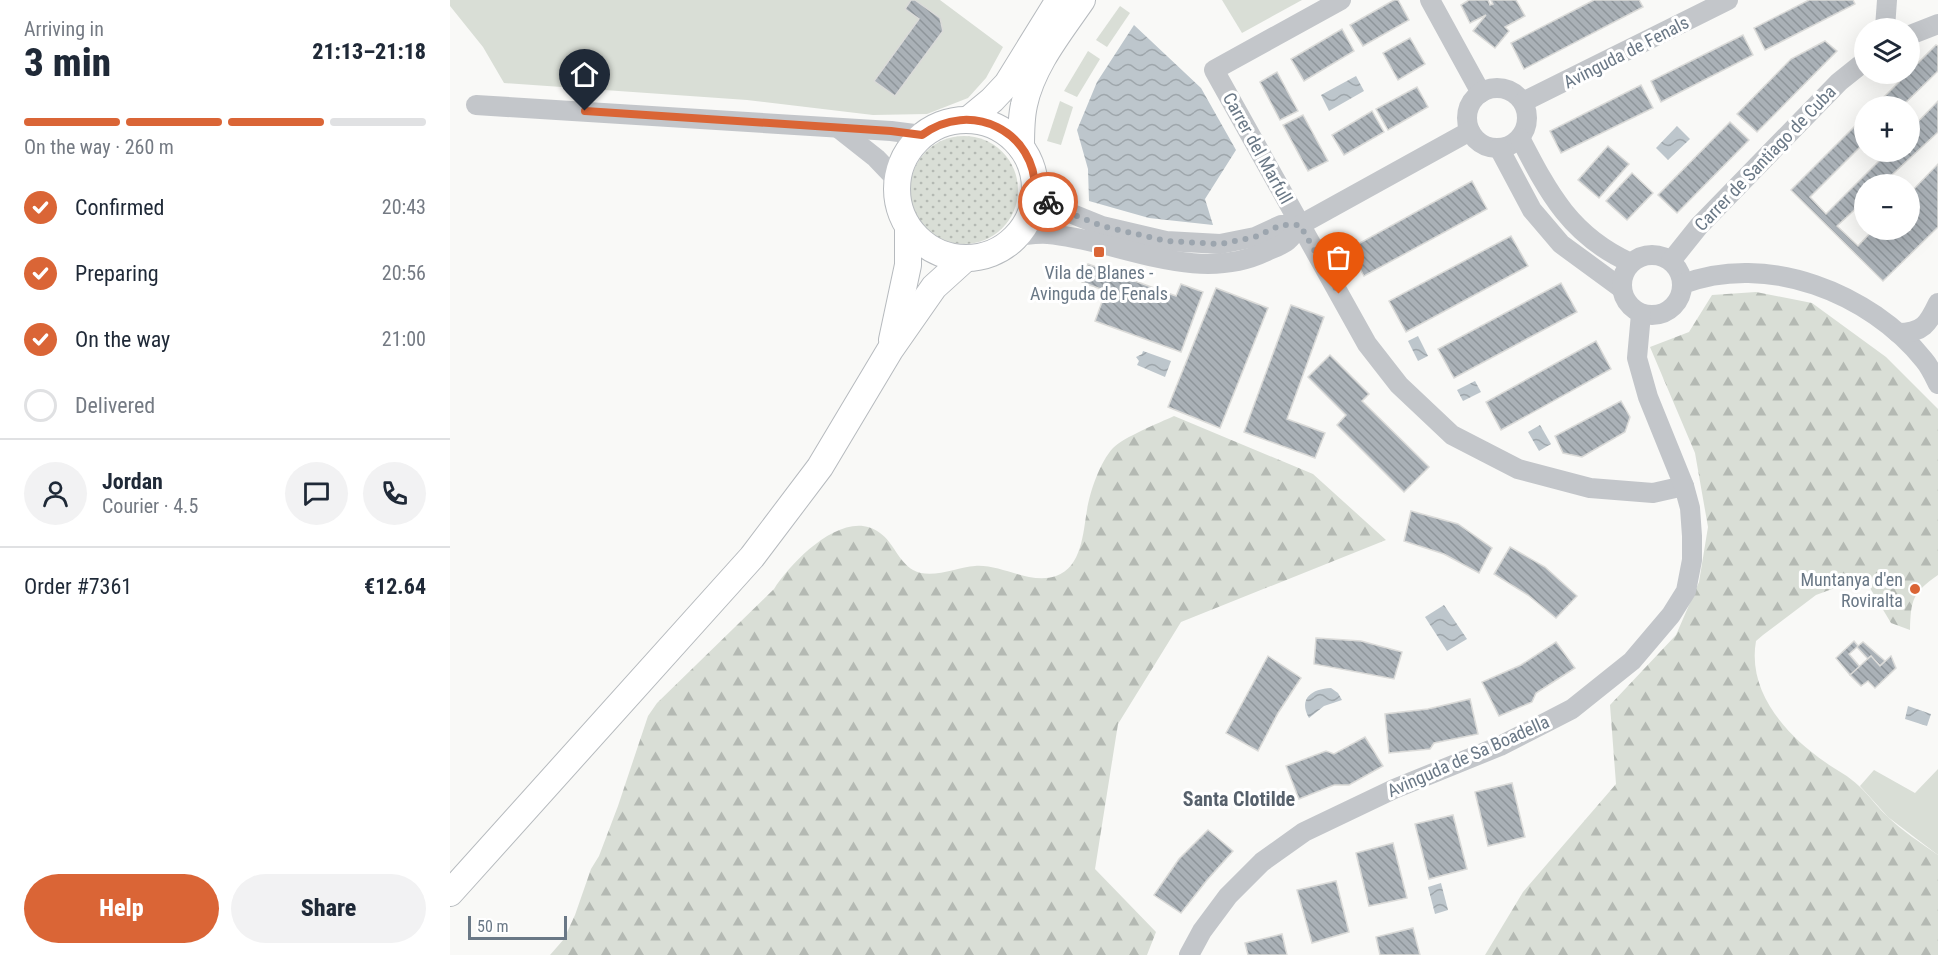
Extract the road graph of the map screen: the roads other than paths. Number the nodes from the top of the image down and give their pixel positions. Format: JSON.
{"nodes":[{"id":1,"x":1059,"y":0,"type":"edge"},
{"id":2,"x":1082,"y":0,"type":"edge"},
{"id":3,"x":1341,"y":0,"type":"edge"},
{"id":4,"x":1430,"y":0,"type":"edge"},
{"id":5,"x":1728,"y":0,"type":"edge"},
{"id":6,"x":1887,"y":0,"type":"edge"},
{"id":7,"x":1886,"y":18,"type":"edge"},
{"id":8,"x":1938,"y":24,"type":"edge"},
{"id":9,"x":1920,"y":30,"type":"edge"},
{"id":10,"x":1854,"y":70,"type":"edge"},
{"id":11,"x":1481,"y":93,"type":"junction"},
{"id":12,"x":1523,"y":102,"type":"junction"},
{"id":13,"x":476,"y":105,"type":"dead end"},
{"id":14,"x":969,"y":119,"type":"junction"},
{"id":15,"x":838,"y":128,"type":"junction"},
{"id":16,"x":1470,"y":131,"type":"junction"},
{"id":17,"x":922,"y":135,"type":"junction"},
{"id":18,"x":1520,"y":138,"type":"junction"},
{"id":19,"x":1021,"y":147,"type":"junction"},
{"id":20,"x":1499,"y":148,"type":"junction"},
{"id":21,"x":897,"y":180,"type":"junction"},
{"id":22,"x":1035,"y":192,"type":"junction"},
{"id":23,"x":1300,"y":225,"type":"junction"},
{"id":24,"x":908,"y":228,"type":"junction"},
{"id":25,"x":1016,"y":236,"type":"junction"},
{"id":26,"x":966,"y":258,"type":"junction"},
{"id":27,"x":1671,"y":261,"type":"junction"},
{"id":28,"x":1631,"y":263,"type":"junction"},
{"id":29,"x":1683,"y":284,"type":"junction"},
{"id":30,"x":1621,"y":288,"type":"junction"},
{"id":31,"x":1938,"y":303,"type":"edge"},
{"id":32,"x":1641,"y":314,"type":"junction"},
{"id":33,"x":1928,"y":324,"type":"junction"},
{"id":34,"x":1898,"y":333,"type":"junction"},
{"id":35,"x":890,"y":350,"type":"junction"},
{"id":36,"x":1926,"y":361,"type":"junction"},
{"id":37,"x":1938,"y":384,"type":"edge"},
{"id":38,"x":1684,"y":486,"type":"junction"},
{"id":39,"x":450,"y":893,"type":"edge"},
{"id":40,"x":1190,"y":955,"type":"edge"}],
"edges":[{"from":1,"to":14,"type":"main road"},
{"from":2,"to":19,"type":"main road"},
{"from":3,"to":23,"type":"street","name":"Carrer del Marfull"},
{"from":4,"to":11,"type":"street"},
{"from":5,"to":12,"type":"street","name":"Avinguda de Fenals"},
{"from":6,"to":7,"type":"street"},
{"from":8,"to":9,"type":"street"},
{"from":10,"to":27,"type":"street","name":"Carrer de Santiago de Cuba"},
{"from":11,"to":12,"type":"street"},
{"from":11,"to":16,"type":"street"},
{"from":12,"to":18,"type":"street"},
{"from":13,"to":15,"type":"street"},
{"from":14,"to":17,"type":"main road"},
{"from":14,"to":19,"type":"main road"},
{"from":15,"to":17,"type":"street"},
{"from":15,"to":21,"type":"street"},
{"from":16,"to":20,"type":"street"},
{"from":16,"to":23,"type":"street"},
{"from":17,"to":21,"type":"main road"},
{"from":18,"to":20,"type":"street"},
{"from":18,"to":28,"type":"street"},
{"from":19,"to":22,"type":"main road"},
{"from":20,"to":30,"type":"street"},
{"from":21,"to":24,"type":"main road"},
{"from":22,"to":23,"type":"street"},
{"from":22,"to":25,"type":"main road"},
{"from":23,"to":25,"type":"street"},
{"from":23,"to":38,"type":"street","name":"Carrer del Marfull"},
{"from":24,"to":26,"type":"main road"},
{"from":24,"to":35,"type":"main road"},
{"from":25,"to":26,"type":"main road"},
{"from":26,"to":35,"type":"main road"},
{"from":27,"to":28,"type":"street"},
{"from":27,"to":29,"type":"street"},
{"from":28,"to":30,"type":"street"},
{"from":29,"to":32,"type":"street"},
{"from":29,"to":34,"type":"street"},
{"from":30,"to":32,"type":"street"},
{"from":31,"to":33,"type":"street"},
{"from":32,"to":38,"type":"street","name":"Avinguda de Sa Boadella"},
{"from":33,"to":34,"type":"street"},
{"from":33,"to":36,"type":"street"},
{"from":34,"to":36,"type":"street"},
{"from":35,"to":39,"type":"main road"},
{"from":36,"to":37,"type":"street"},
{"from":38,"to":40,"type":"street","name":"Avinguda de Sa Boadella"}]}
